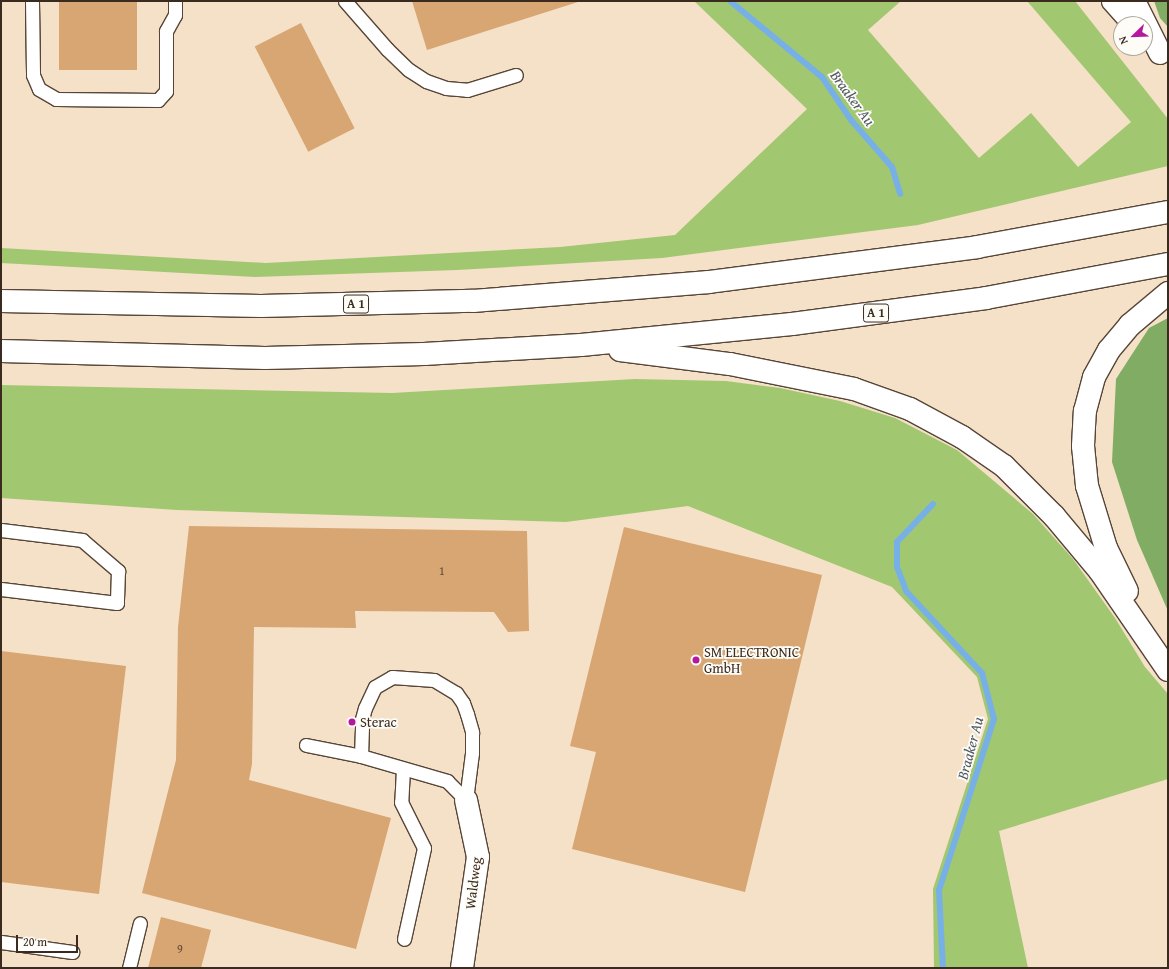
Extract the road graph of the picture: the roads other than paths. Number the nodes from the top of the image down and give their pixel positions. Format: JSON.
{"nodes":[{"id":1,"x":32,"y":1,"type":"edge"},
{"id":2,"x":175,"y":1,"type":"edge"},
{"id":3,"x":345,"y":1,"type":"edge"},
{"id":4,"x":1113,"y":1,"type":"edge"},
{"id":5,"x":1134,"y":1,"type":"edge"},
{"id":6,"x":1127,"y":16,"type":"edge"},
{"id":7,"x":1153,"y":45,"type":"edge"},
{"id":8,"x":1164,"y":58,"type":"edge"},
{"id":9,"x":516,"y":75,"type":"dead end"},
{"id":10,"x":1168,"y":212,"type":"edge"},
{"id":11,"x":1168,"y":264,"type":"edge"},
{"id":12,"x":1168,"y":293,"type":"edge"},
{"id":13,"x":1,"y":301,"type":"edge"},
{"id":14,"x":581,"y":345,"type":"junction"},
{"id":15,"x":1,"y":352,"type":"edge"},
{"id":16,"x":1,"y":530,"type":"edge"},
{"id":17,"x":1,"y":588,"type":"edge"},
{"id":18,"x":1165,"y":666,"type":"edge"},
{"id":19,"x":306,"y":744,"type":"dead end"},
{"id":20,"x":361,"y":756,"type":"junction"},
{"id":21,"x":403,"y":769,"type":"junction"},
{"id":22,"x":466,"y":800,"type":"junction"},
{"id":23,"x":140,"y":923,"type":"dead end"},
{"id":24,"x":404,"y":939,"type":"dead end"},
{"id":25,"x":1,"y":942,"type":"edge"},
{"id":26,"x":72,"y":952,"type":"dead end"},
{"id":27,"x":130,"y":968,"type":"edge"},
{"id":28,"x":462,"y":968,"type":"edge"}],
"edges":[{"from":1,"to":2,"type":"lane"},
{"from":3,"to":9,"type":"lane"},
{"from":4,"to":6,"type":"main road"},
{"from":5,"to":8,"type":"main road"},
{"from":7,"to":8,"type":"main road"},
{"from":10,"to":13,"type":"main road","number":"A 1"},
{"from":11,"to":14,"type":"main road","number":"A 1"},
{"from":12,"to":18,"type":"main road"},
{"from":14,"to":15,"type":"main road","number":"A 1"},
{"from":14,"to":18,"type":"main road"},
{"from":16,"to":17,"type":"lane"},
{"from":19,"to":20,"type":"lane"},
{"from":20,"to":21,"type":"lane"},
{"from":20,"to":22,"type":"lane"},
{"from":21,"to":22,"type":"lane"},
{"from":21,"to":24,"type":"lane"},
{"from":22,"to":28,"type":"main road","name":"Waldweg"},
{"from":23,"to":27,"type":"lane"},
{"from":25,"to":26,"type":"lane"}]}
